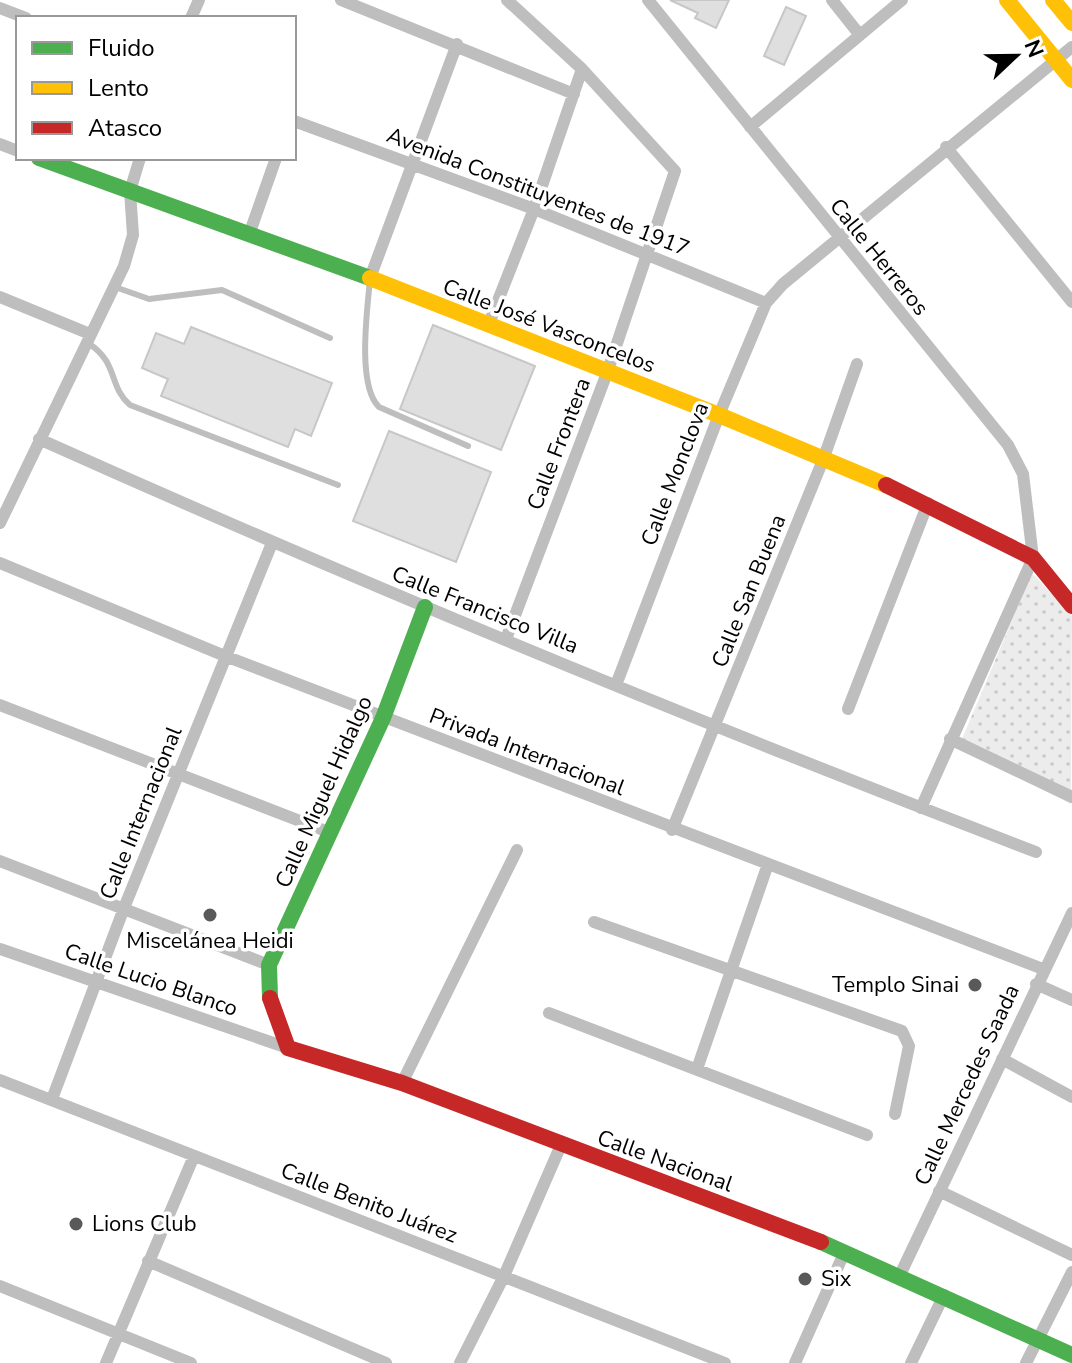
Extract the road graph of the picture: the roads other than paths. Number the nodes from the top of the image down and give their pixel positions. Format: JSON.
{"nodes":[{"id":1,"x":341,"y":0,"type":"edge"},
{"id":2,"x":507,"y":0,"type":"edge"},
{"id":3,"x":648,"y":0,"type":"edge"},
{"id":4,"x":832,"y":0,"type":"edge"},
{"id":5,"x":902,"y":0,"type":"edge"},
{"id":6,"x":1007,"y":0,"type":"edge"},
{"id":7,"x":1053,"y":0,"type":"edge"},
{"id":8,"x":0,"y":8,"type":"edge"},
{"id":9,"x":21,"y":16,"type":"edge"},
{"id":10,"x":1072,"y":23,"type":"edge"},
{"id":11,"x":859,"y":34,"type":"junction"},
{"id":12,"x":457,"y":44,"type":"junction"},
{"id":13,"x":1072,"y":47,"type":"edge"},
{"id":14,"x":1056,"y":60,"type":"junction"},
{"id":15,"x":582,"y":69,"type":"junction"},
{"id":16,"x":1072,"y":80,"type":"edge"},
{"id":17,"x":574,"y":94,"type":"junction"},
{"id":18,"x":296,"y":122,"type":"edge"},
{"id":19,"x":750,"y":127,"type":"junction"},
{"id":20,"x":946,"y":147,"type":"junction"},
{"id":21,"x":45,"y":160,"type":"edge"},
{"id":22,"x":139,"y":160,"type":"edge"},
{"id":23,"x":275,"y":160,"type":"edge"},
{"id":24,"x":411,"y":166,"type":"junction"},
{"id":25,"x":130,"y":191,"type":"junction"},
{"id":26,"x":534,"y":209,"type":"junction"},
{"id":27,"x":250,"y":232,"type":"junction"},
{"id":28,"x":837,"y":238,"type":"junction"},
{"id":29,"x":649,"y":254,"type":"junction"},
{"id":30,"x":370,"y":278,"type":"junction"},
{"id":31,"x":114,"y":286,"type":"junction"},
{"id":32,"x":0,"y":297,"type":"edge"},
{"id":33,"x":1072,"y":302,"type":"edge"},
{"id":34,"x":766,"y":303,"type":"junction"},
{"id":35,"x":488,"y":326,"type":"junction"},
{"id":36,"x":88,"y":338,"type":"junction"},
{"id":37,"x":330,"y":338,"type":"dead end"},
{"id":38,"x":857,"y":364,"type":"dead end"},
{"id":39,"x":607,"y":373,"type":"junction"},
{"id":40,"x":719,"y":415,"type":"junction"},
{"id":41,"x":39,"y":439,"type":"junction"},
{"id":42,"x":468,"y":446,"type":"dead end"},
{"id":43,"x":823,"y":460,"type":"junction"},
{"id":44,"x":338,"y":485,"type":"dead end"},
{"id":45,"x":928,"y":503,"type":"junction"},
{"id":46,"x":0,"y":523,"type":"edge"},
{"id":47,"x":272,"y":543,"type":"junction"},
{"id":48,"x":1033,"y":558,"type":"junction"},
{"id":49,"x":0,"y":563,"type":"edge"},
{"id":50,"x":1072,"y":606,"type":"edge"},
{"id":51,"x":425,"y":607,"type":"junction"},
{"id":52,"x":506,"y":639,"type":"junction"},
{"id":53,"x":225,"y":656,"type":"junction"},
{"id":54,"x":616,"y":685,"type":"junction"},
{"id":55,"x":0,"y":705,"type":"edge"},
{"id":56,"x":848,"y":709,"type":"dead end"},
{"id":57,"x":383,"y":718,"type":"junction"},
{"id":58,"x":715,"y":728,"type":"junction"},
{"id":59,"x":950,"y":739,"type":"junction"},
{"id":60,"x":178,"y":774,"type":"junction"},
{"id":61,"x":1072,"y":797,"type":"edge"},
{"id":62,"x":921,"y":808,"type":"junction"},
{"id":63,"x":672,"y":830,"type":"junction"},
{"id":64,"x":331,"y":833,"type":"junction"},
{"id":65,"x":517,"y":850,"type":"dead end"},
{"id":66,"x":1036,"y":852,"type":"dead end"},
{"id":67,"x":0,"y":861,"type":"edge"},
{"id":68,"x":768,"y":864,"type":"junction"},
{"id":69,"x":124,"y":908,"type":"junction"},
{"id":70,"x":1072,"y":913,"type":"edge"},
{"id":71,"x":594,"y":922,"type":"dead end"},
{"id":72,"x":0,"y":949,"type":"edge"},
{"id":73,"x":269,"y":965,"type":"junction"},
{"id":74,"x":1043,"y":969,"type":"junction"},
{"id":75,"x":730,"y":970,"type":"junction"},
{"id":76,"x":96,"y":982,"type":"junction"},
{"id":77,"x":1036,"y":984,"type":"junction"},
{"id":78,"x":1072,"y":1000,"type":"edge"},
{"id":79,"x":549,"y":1013,"type":"dead end"},
{"id":80,"x":288,"y":1048,"type":"junction"},
{"id":81,"x":1002,"y":1059,"type":"junction"},
{"id":82,"x":697,"y":1069,"type":"junction"},
{"id":83,"x":0,"y":1080,"type":"edge"},
{"id":84,"x":402,"y":1083,"type":"junction"},
{"id":85,"x":1072,"y":1097,"type":"edge"},
{"id":86,"x":52,"y":1099,"type":"junction"},
{"id":87,"x":895,"y":1114,"type":"dead end"},
{"id":88,"x":867,"y":1135,"type":"dead end"},
{"id":89,"x":561,"y":1145,"type":"junction"},
{"id":90,"x":194,"y":1156,"type":"junction"},
{"id":91,"x":939,"y":1191,"type":"junction"},
{"id":92,"x":845,"y":1251,"type":"junction"},
{"id":93,"x":1072,"y":1255,"type":"edge"},
{"id":94,"x":148,"y":1261,"type":"junction"},
{"id":95,"x":1072,"y":1272,"type":"edge"},
{"id":96,"x":900,"y":1275,"type":"junction"},
{"id":97,"x":504,"y":1276,"type":"junction"},
{"id":98,"x":0,"y":1286,"type":"edge"},
{"id":99,"x":944,"y":1295,"type":"junction"},
{"id":100,"x":120,"y":1333,"type":"junction"},
{"id":101,"x":1038,"y":1339,"type":"junction"},
{"id":102,"x":1072,"y":1355,"type":"edge"},
{"id":103,"x":106,"y":1363,"type":"edge"},
{"id":104,"x":191,"y":1363,"type":"edge"},
{"id":105,"x":386,"y":1363,"type":"edge"},
{"id":106,"x":460,"y":1363,"type":"edge"},
{"id":107,"x":725,"y":1363,"type":"edge"},
{"id":108,"x":795,"y":1363,"type":"edge"},
{"id":109,"x":911,"y":1363,"type":"edge"},
{"id":110,"x":1026,"y":1363,"type":"edge"}],
"edges":[{"from":1,"to":12,"type":"street"},
{"from":2,"to":15,"type":"street"},
{"from":3,"to":19,"type":"street","name":"Calle Herreros"},
{"from":4,"to":11,"type":"street"},
{"from":5,"to":11,"type":"street"},
{"from":6,"to":14,"type":"street"},
{"from":7,"to":10,"type":"street"},
{"from":8,"to":9,"type":"street"},
{"from":11,"to":19,"type":"street"},
{"from":12,"to":17,"type":"street"},
{"from":12,"to":24,"type":"street"},
{"from":13,"to":14,"type":"street","name":"Calle Monclova"},
{"from":14,"to":16,"type":"street"},
{"from":14,"to":20,"type":"street","name":"Calle Monclova"},
{"from":15,"to":17,"type":"street"},
{"from":15,"to":29,"type":"street","name":"Calle Frontera"},
{"from":17,"to":26,"type":"street"},
{"from":18,"to":24,"type":"street","name":"Avenida Constituyentes de 1917"},
{"from":19,"to":28,"type":"street","name":"Calle Herreros"},
{"from":20,"to":28,"type":"street","name":"Calle Monclova"},
{"from":20,"to":33,"type":"street"},
{"from":21,"to":25,"type":"street","name":"Calle José Vasconcelos"},
{"from":22,"to":25,"type":"street"},
{"from":23,"to":27,"type":"street"},
{"from":24,"to":26,"type":"street","name":"Avenida Constituyentes de 1917"},
{"from":24,"to":30,"type":"street"},
{"from":25,"to":27,"type":"street","name":"Calle José Vasconcelos"},
{"from":25,"to":31,"type":"street"},
{"from":26,"to":29,"type":"street","name":"Avenida Constituyentes de 1917"},
{"from":26,"to":35,"type":"street"},
{"from":27,"to":30,"type":"street","name":"Calle José Vasconcelos"},
{"from":28,"to":34,"type":"street","name":"Calle Monclova"},
{"from":28,"to":48,"type":"street","name":"Calle Herreros"},
{"from":29,"to":34,"type":"street","name":"Avenida Constituyentes de 1917"},
{"from":29,"to":39,"type":"street","name":"Calle Frontera"},
{"from":30,"to":35,"type":"street","name":"Calle José Vasconcelos"},
{"from":30,"to":42,"type":"lane"},
{"from":31,"to":36,"type":"street"},
{"from":31,"to":37,"type":"lane"},
{"from":32,"to":36,"type":"street"},
{"from":34,"to":40,"type":"street","name":"Calle Monclova"},
{"from":35,"to":39,"type":"street","name":"Calle José Vasconcelos"},
{"from":36,"to":41,"type":"street"},
{"from":36,"to":44,"type":"lane"},
{"from":38,"to":43,"type":"street","name":"Calle San Buena"},
{"from":39,"to":40,"type":"street","name":"Calle José Vasconcelos"},
{"from":39,"to":52,"type":"street","name":"Calle Frontera"},
{"from":40,"to":43,"type":"street","name":"Calle José Vasconcelos"},
{"from":40,"to":54,"type":"street","name":"Calle Monclova"},
{"from":41,"to":46,"type":"street"},
{"from":41,"to":47,"type":"street","name":"Calle Francisco Villa"},
{"from":43,"to":45,"type":"street","name":"Calle José Vasconcelos"},
{"from":43,"to":58,"type":"street","name":"Calle San Buena"},
{"from":45,"to":48,"type":"street","name":"Calle José Vasconcelos"},
{"from":45,"to":56,"type":"street"},
{"from":47,"to":51,"type":"street","name":"Calle Francisco Villa"},
{"from":47,"to":53,"type":"street","name":"Calle Internacional"},
{"from":48,"to":50,"type":"street"},
{"from":48,"to":59,"type":"street"},
{"from":49,"to":53,"type":"street","name":"Privada Internacional"},
{"from":51,"to":52,"type":"street","name":"Calle Francisco Villa"},
{"from":51,"to":57,"type":"street","name":"Calle Miguel Hidalgo"},
{"from":52,"to":54,"type":"street","name":"Calle Francisco Villa"},
{"from":53,"to":57,"type":"street","name":"Privada Internacional"},
{"from":53,"to":60,"type":"street","name":"Calle Internacional"},
{"from":54,"to":58,"type":"street","name":"Calle Francisco Villa"},
{"from":55,"to":60,"type":"street"},
{"from":57,"to":63,"type":"street","name":"Privada Internacional"},
{"from":57,"to":64,"type":"street","name":"Calle Miguel Hidalgo"},
{"from":58,"to":62,"type":"street","name":"Calle Francisco Villa"},
{"from":58,"to":63,"type":"street","name":"Calle San Buena"},
{"from":59,"to":61,"type":"street"},
{"from":59,"to":62,"type":"street"},
{"from":60,"to":64,"type":"street"},
{"from":60,"to":69,"type":"street","name":"Calle Internacional"},
{"from":62,"to":66,"type":"street","name":"Calle Francisco Villa"},
{"from":63,"to":68,"type":"street","name":"Privada Internacional"},
{"from":64,"to":73,"type":"street","name":"Calle Miguel Hidalgo"},
{"from":65,"to":84,"type":"street"},
{"from":67,"to":69,"type":"street"},
{"from":68,"to":74,"type":"street","name":"Privada Internacional"},
{"from":68,"to":75,"type":"street"},
{"from":69,"to":73,"type":"street"},
{"from":69,"to":76,"type":"street","name":"Calle Internacional"},
{"from":70,"to":74,"type":"street","name":"Calle Mercedes Saada"},
{"from":71,"to":75,"type":"street"},
{"from":72,"to":76,"type":"street","name":"Calle Lucio Blanco"},
{"from":73,"to":80,"type":"street","name":"Calle Miguel Hidalgo"},
{"from":74,"to":77,"type":"street","name":"Calle Mercedes Saada"},
{"from":75,"to":82,"type":"street"},
{"from":75,"to":87,"type":"street"},
{"from":76,"to":80,"type":"street","name":"Calle Lucio Blanco"},
{"from":76,"to":86,"type":"street","name":"Calle Internacional"},
{"from":77,"to":78,"type":"street"},
{"from":77,"to":81,"type":"street","name":"Calle Mercedes Saada"},
{"from":79,"to":82,"type":"street"},
{"from":80,"to":84,"type":"street","name":"Calle Nacional"},
{"from":81,"to":85,"type":"street"},
{"from":81,"to":91,"type":"street","name":"Calle Mercedes Saada"},
{"from":82,"to":88,"type":"street"},
{"from":83,"to":86,"type":"street","name":"Calle Benito Juárez"},
{"from":84,"to":89,"type":"street","name":"Calle Nacional"},
{"from":86,"to":90,"type":"street","name":"Calle Benito Juárez"},
{"from":89,"to":92,"type":"street","name":"Calle Nacional"},
{"from":89,"to":97,"type":"street"},
{"from":90,"to":94,"type":"street"},
{"from":90,"to":97,"type":"street","name":"Calle Benito Juárez"},
{"from":91,"to":93,"type":"street"},
{"from":91,"to":96,"type":"street","name":"Calle Mercedes Saada"},
{"from":92,"to":96,"type":"street","name":"Calle Nacional"},
{"from":92,"to":108,"type":"street"},
{"from":94,"to":100,"type":"street"},
{"from":94,"to":105,"type":"street"},
{"from":95,"to":101,"type":"street"},
{"from":96,"to":99,"type":"street","name":"Calle Nacional"},
{"from":97,"to":106,"type":"street"},
{"from":97,"to":107,"type":"street","name":"Calle Benito Juárez"},
{"from":98,"to":100,"type":"street"},
{"from":99,"to":101,"type":"street","name":"Calle Nacional"},
{"from":99,"to":109,"type":"street"},
{"from":100,"to":103,"type":"street"},
{"from":100,"to":104,"type":"street"},
{"from":101,"to":102,"type":"street","name":"Calle Nacional"},
{"from":101,"to":110,"type":"street"}]}
